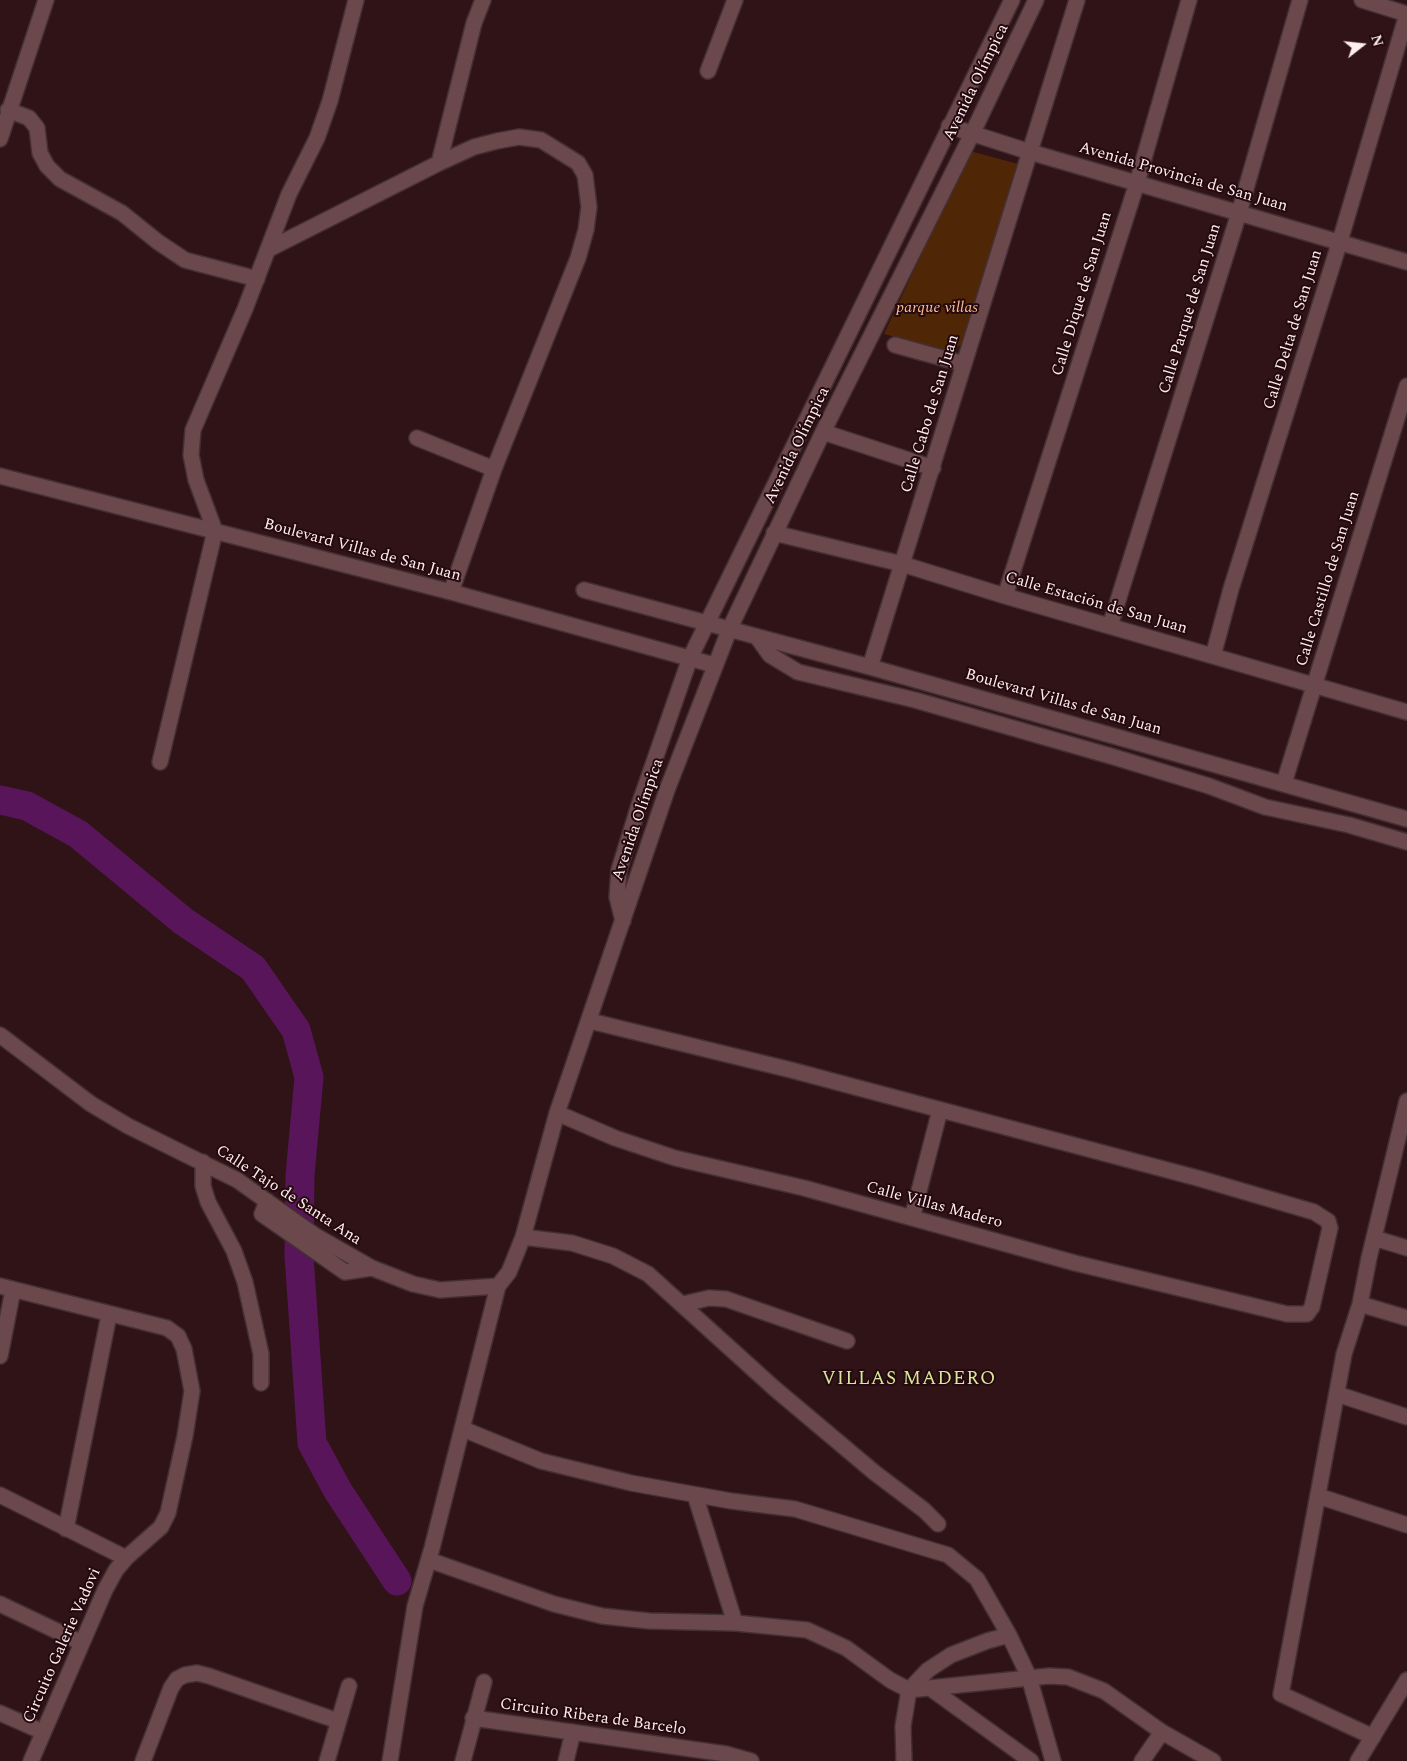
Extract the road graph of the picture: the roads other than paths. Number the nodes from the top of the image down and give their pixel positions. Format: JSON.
{"nodes":[{"id":1,"x":46,"y":0,"type":"edge"},
{"id":2,"x":356,"y":0,"type":"edge"},
{"id":3,"x":483,"y":0,"type":"edge"},
{"id":4,"x":734,"y":0,"type":"edge"},
{"id":5,"x":1012,"y":0,"type":"edge"},
{"id":6,"x":1036,"y":0,"type":"edge"},
{"id":7,"x":1077,"y":0,"type":"edge"},
{"id":8,"x":1189,"y":0,"type":"edge"},
{"id":9,"x":1300,"y":0,"type":"edge"},
{"id":10,"x":1362,"y":0,"type":"edge"},
{"id":11,"x":1407,"y":14,"type":"edge"},
{"id":12,"x":708,"y":72,"type":"dead end"},
{"id":13,"x":8,"y":110,"type":"junction"},
{"id":14,"x":950,"y":126,"type":"junction"},
{"id":15,"x":972,"y":134,"type":"junction"},
{"id":16,"x":0,"y":139,"type":"edge"},
{"id":17,"x":1030,"y":152,"type":"junction"},
{"id":18,"x":439,"y":163,"type":"junction"},
{"id":19,"x":1137,"y":183,"type":"junction"},
{"id":20,"x":1239,"y":213,"type":"junction"},
{"id":21,"x":1340,"y":242,"type":"junction"},
{"id":22,"x":269,"y":249,"type":"junction"},
{"id":23,"x":1407,"y":262,"type":"edge"},
{"id":24,"x":257,"y":279,"type":"junction"},
{"id":25,"x":895,"y":345,"type":"dead end"},
{"id":26,"x":964,"y":364,"type":"junction"},
{"id":27,"x":1407,"y":386,"type":"edge"},
{"id":28,"x":823,"y":432,"type":"junction"},
{"id":29,"x":418,"y":438,"type":"dead end"},
{"id":30,"x":933,"y":468,"type":"junction"},
{"id":31,"x":494,"y":469,"type":"junction"},
{"id":32,"x":0,"y":476,"type":"edge"},
{"id":33,"x":215,"y":531,"type":"junction"},
{"id":34,"x":774,"y":533,"type":"junction"},
{"id":35,"x":902,"y":564,"type":"junction"},
{"id":36,"x":584,"y":590,"type":"dead end"},
{"id":37,"x":451,"y":592,"type":"junction"},
{"id":38,"x":1005,"y":596,"type":"junction"},
{"id":39,"x":708,"y":622,"type":"junction"},
{"id":40,"x":1110,"y":626,"type":"junction"},
{"id":41,"x":730,"y":628,"type":"junction"},
{"id":42,"x":757,"y":637,"type":"junction"},
{"id":43,"x":1213,"y":656,"type":"junction"},
{"id":44,"x":690,"y":658,"type":"junction"},
{"id":45,"x":714,"y":665,"type":"junction"},
{"id":46,"x":870,"y":667,"type":"junction"},
{"id":47,"x":1314,"y":685,"type":"junction"},
{"id":48,"x":1407,"y":712,"type":"edge"},
{"id":49,"x":160,"y":762,"type":"dead end"},
{"id":50,"x":1284,"y":783,"type":"junction"},
{"id":51,"x":1407,"y":819,"type":"edge"},
{"id":52,"x":1407,"y":842,"type":"edge"},
{"id":53,"x":623,"y":921,"type":"junction"},
{"id":54,"x":590,"y":1021,"type":"junction"},
{"id":55,"x":0,"y":1035,"type":"edge"},
{"id":56,"x":1407,"y":1101,"type":"edge"},
{"id":57,"x":940,"y":1110,"type":"junction"},
{"id":58,"x":557,"y":1113,"type":"junction"},
{"id":59,"x":1402,"y":1147,"type":"edge"},
{"id":60,"x":203,"y":1162,"type":"junction"},
{"id":61,"x":265,"y":1208,"type":"junction"},
{"id":62,"x":912,"y":1218,"type":"junction"},
{"id":63,"x":523,"y":1237,"type":"junction"},
{"id":64,"x":1374,"y":1238,"type":"junction"},
{"id":65,"x":1407,"y":1248,"type":"edge"},
{"id":66,"x":372,"y":1268,"type":"junction"},
{"id":67,"x":498,"y":1286,"type":"junction"},
{"id":68,"x":7,"y":1288,"type":"edge"},
{"id":69,"x":683,"y":1304,"type":"junction"},
{"id":70,"x":1360,"y":1304,"type":"junction"},
{"id":71,"x":108,"y":1315,"type":"junction"},
{"id":72,"x":1407,"y":1318,"type":"edge"},
{"id":73,"x":847,"y":1341,"type":"dead end"},
{"id":74,"x":0,"y":1356,"type":"edge"},
{"id":75,"x":261,"y":1383,"type":"dead end"},
{"id":76,"x":1336,"y":1394,"type":"junction"},
{"id":77,"x":1407,"y":1417,"type":"edge"},
{"id":78,"x":463,"y":1429,"type":"junction"},
{"id":79,"x":695,"y":1495,"type":"junction"},
{"id":80,"x":0,"y":1496,"type":"edge"},
{"id":81,"x":1318,"y":1496,"type":"junction"},
{"id":82,"x":938,"y":1524,"type":"dead end"},
{"id":83,"x":1407,"y":1526,"type":"edge"},
{"id":84,"x":66,"y":1529,"type":"junction"},
{"id":85,"x":126,"y":1558,"type":"junction"},
{"id":86,"x":429,"y":1560,"type":"junction"},
{"id":87,"x":0,"y":1604,"type":"edge"},
{"id":88,"x":735,"y":1623,"type":"junction"},
{"id":89,"x":1009,"y":1636,"type":"junction"},
{"id":90,"x":82,"y":1643,"type":"junction"},
{"id":91,"x":1029,"y":1677,"type":"junction"},
{"id":92,"x":1407,"y":1680,"type":"edge"},
{"id":93,"x":484,"y":1682,"type":"dead end"},
{"id":94,"x":348,"y":1686,"type":"dead end"},
{"id":95,"x":930,"y":1688,"type":"junction"},
{"id":96,"x":909,"y":1690,"type":"junction"},
{"id":97,"x":0,"y":1712,"type":"edge"},
{"id":98,"x":473,"y":1718,"type":"junction"},
{"id":99,"x":338,"y":1722,"type":"junction"},
{"id":100,"x":43,"y":1732,"type":"junction"},
{"id":101,"x":573,"y":1732,"type":"junction"},
{"id":102,"x":1162,"y":1732,"type":"junction"},
{"id":103,"x":1373,"y":1737,"type":"junction"},
{"id":104,"x":1186,"y":1745,"type":"junction"},
{"id":105,"x":660,"y":1753,"type":"edge"},
{"id":106,"x":31,"y":1761,"type":"edge"},
{"id":107,"x":143,"y":1761,"type":"edge"},
{"id":108,"x":328,"y":1761,"type":"edge"},
{"id":109,"x":390,"y":1761,"type":"edge"},
{"id":110,"x":463,"y":1761,"type":"edge"},
{"id":111,"x":566,"y":1761,"type":"edge"},
{"id":112,"x":751,"y":1761,"type":"edge"},
{"id":113,"x":904,"y":1761,"type":"edge"},
{"id":114,"x":1031,"y":1761,"type":"edge"},
{"id":115,"x":1053,"y":1761,"type":"edge"},
{"id":116,"x":1142,"y":1761,"type":"edge"},
{"id":117,"x":1187,"y":1761,"type":"edge"},
{"id":118,"x":1213,"y":1761,"type":"edge"},
{"id":119,"x":1358,"y":1761,"type":"edge"}],
"edges":[{"from":1,"to":13,"type":"street"},
{"from":2,"to":22,"type":"street"},
{"from":3,"to":18,"type":"street"},
{"from":4,"to":12,"type":"street"},
{"from":5,"to":14,"type":"street","name":"Avenida Olímpica"},
{"from":6,"to":15,"type":"street","name":"Avenida Olímpica"},
{"from":7,"to":17,"type":"street","name":"Calle Cabo de San Juan"},
{"from":8,"to":19,"type":"street","name":"Calle Dique de San Juan"},
{"from":9,"to":20,"type":"street","name":"Calle Parque de San Juan"},
{"from":10,"to":11,"type":"street"},
{"from":11,"to":21,"type":"street","name":"Calle Delta de San Juan"},
{"from":13,"to":16,"type":"street"},
{"from":13,"to":24,"type":"street"},
{"from":14,"to":15,"type":"street","name":"Avenida Provincia de San Juan"},
{"from":14,"to":39,"type":"street","name":"Avenida Olímpica"},
{"from":15,"to":17,"type":"street","name":"Avenida Provincia de San Juan"},
{"from":15,"to":28,"type":"street","name":"Avenida Olímpica"},
{"from":17,"to":19,"type":"street","name":"Avenida Provincia de San Juan"},
{"from":17,"to":26,"type":"street","name":"Calle Cabo de San Juan"},
{"from":18,"to":22,"type":"street"},
{"from":18,"to":31,"type":"street"},
{"from":19,"to":20,"type":"street","name":"Avenida Provincia de San Juan"},
{"from":19,"to":38,"type":"street","name":"Calle Dique de San Juan"},
{"from":20,"to":21,"type":"street","name":"Avenida Provincia de San Juan"},
{"from":20,"to":40,"type":"street","name":"Calle Parque de San Juan"},
{"from":21,"to":23,"type":"street","name":"Avenida Provincia de San Juan"},
{"from":21,"to":43,"type":"street","name":"Calle Delta de San Juan"},
{"from":22,"to":24,"type":"street"},
{"from":24,"to":33,"type":"street"},
{"from":25,"to":26,"type":"street"},
{"from":26,"to":30,"type":"street","name":"Calle Cabo de San Juan"},
{"from":27,"to":47,"type":"street","name":"Calle Castillo de San Juan"},
{"from":28,"to":30,"type":"street"},
{"from":28,"to":34,"type":"street","name":"Avenida Olímpica"},
{"from":29,"to":31,"type":"street"},
{"from":30,"to":35,"type":"street","name":"Calle Cabo de San Juan"},
{"from":31,"to":37,"type":"street"},
{"from":32,"to":33,"type":"street","name":"Boulevard Villas de San Juan"},
{"from":33,"to":37,"type":"street","name":"Boulevard Villas de San Juan"},
{"from":33,"to":49,"type":"street"},
{"from":34,"to":35,"type":"street","name":"Calle Estación de San Juan"},
{"from":34,"to":41,"type":"street","name":"Avenida Olímpica"},
{"from":35,"to":38,"type":"street","name":"Calle Estación de San Juan"},
{"from":35,"to":46,"type":"street","name":"Calle Cabo de San Juan"},
{"from":36,"to":39,"type":"street","name":"Boulevard Villas de San Juan"},
{"from":37,"to":44,"type":"street","name":"Boulevard Villas de San Juan"},
{"from":38,"to":40,"type":"street","name":"Calle Estación de San Juan"},
{"from":39,"to":41,"type":"street","name":"Boulevard Villas de San Juan"},
{"from":39,"to":44,"type":"street","name":"Avenida Olímpica"},
{"from":40,"to":43,"type":"street","name":"Calle Estación de San Juan"},
{"from":41,"to":42,"type":"street","name":"Boulevard Villas de San Juan"},
{"from":41,"to":45,"type":"street","name":"Avenida Olímpica"},
{"from":42,"to":46,"type":"street","name":"Boulevard Villas de San Juan"},
{"from":42,"to":52,"type":"street"},
{"from":43,"to":47,"type":"street","name":"Calle Estación de San Juan"},
{"from":44,"to":45,"type":"street","name":"Boulevard Villas de San Juan"},
{"from":44,"to":53,"type":"street","name":"Avenida Olímpica"},
{"from":45,"to":53,"type":"street","name":"Avenida Olímpica"},
{"from":46,"to":50,"type":"street","name":"Boulevard Villas de San Juan"},
{"from":47,"to":48,"type":"street","name":"Calle Estación de San Juan"},
{"from":47,"to":50,"type":"street","name":"Calle Castillo de San Juan"},
{"from":50,"to":51,"type":"street","name":"Boulevard Villas de San Juan"},
{"from":53,"to":54,"type":"street","name":"Avenida Olímpica"},
{"from":54,"to":57,"type":"street"},
{"from":54,"to":58,"type":"street","name":"Avenida Olímpica"},
{"from":55,"to":60,"type":"street","name":"Calle Tajo de Santa Ana"},
{"from":56,"to":59,"type":"street"},
{"from":57,"to":62,"type":"street"},
{"from":57,"to":62,"type":"street","name":"Calle Villas Madero"},
{"from":58,"to":62,"type":"street","name":"Calle Villas Madero"},
{"from":58,"to":63,"type":"street","name":"Avenida Olímpica"},
{"from":59,"to":64,"type":"street"},
{"from":60,"to":61,"type":"street","name":"Calle Tajo de Santa Ana"},
{"from":60,"to":75,"type":"street"},
{"from":61,"to":66,"type":"street","name":"Calle Tajo de Santa Ana"},
{"from":61,"to":66,"type":"street"},
{"from":63,"to":67,"type":"street","name":"Avenida Olímpica"},
{"from":63,"to":69,"type":"street"},
{"from":64,"to":65,"type":"street"},
{"from":64,"to":70,"type":"street"},
{"from":66,"to":67,"type":"street","name":"Calle Tajo de Santa Ana"},
{"from":67,"to":78,"type":"street","name":"Avenida Olímpica"},
{"from":68,"to":71,"type":"street","name":"Circuito Galerie Vadovi"},
{"from":68,"to":74,"type":"street"},
{"from":69,"to":73,"type":"street"},
{"from":69,"to":82,"type":"street"},
{"from":70,"to":72,"type":"street"},
{"from":70,"to":76,"type":"street"},
{"from":71,"to":84,"type":"street"},
{"from":71,"to":85,"type":"street","name":"Circuito Galerie Vadovi"},
{"from":76,"to":77,"type":"street"},
{"from":76,"to":81,"type":"street"},
{"from":78,"to":79,"type":"street"},
{"from":78,"to":86,"type":"street","name":"Avenida Olímpica"},
{"from":79,"to":88,"type":"street"},
{"from":79,"to":89,"type":"street"},
{"from":80,"to":84,"type":"street"},
{"from":81,"to":83,"type":"street"},
{"from":81,"to":103,"type":"street"},
{"from":84,"to":85,"type":"street"},
{"from":85,"to":90,"type":"street","name":"Circuito Galerie Vadovi"},
{"from":86,"to":88,"type":"street"},
{"from":86,"to":109,"type":"street","name":"Avenida Olímpica"},
{"from":87,"to":90,"type":"street"},
{"from":88,"to":96,"type":"street"},
{"from":89,"to":91,"type":"street"},
{"from":89,"to":96,"type":"street"},
{"from":90,"to":100,"type":"street","name":"Circuito Galerie Vadovi"},
{"from":91,"to":95,"type":"street"},
{"from":91,"to":102,"type":"street"},
{"from":91,"to":115,"type":"street"},
{"from":92,"to":103,"type":"street"},
{"from":93,"to":98,"type":"street"},
{"from":94,"to":99,"type":"street"},
{"from":95,"to":96,"type":"street"},
{"from":95,"to":114,"type":"street"},
{"from":96,"to":113,"type":"street"},
{"from":97,"to":100,"type":"street"},
{"from":98,"to":101,"type":"street","name":"Circuito Ribera de Barcelo"},
{"from":98,"to":110,"type":"street"},
{"from":99,"to":107,"type":"street"},
{"from":99,"to":108,"type":"street"},
{"from":100,"to":106,"type":"street","name":"Circuito Galerie Vadovi"},
{"from":101,"to":105,"type":"street","name":"Circuito Ribera de Barcelo"},
{"from":101,"to":111,"type":"street"},
{"from":102,"to":104,"type":"street"},
{"from":102,"to":116,"type":"street"},
{"from":103,"to":119,"type":"street"},
{"from":104,"to":117,"type":"street"},
{"from":104,"to":118,"type":"street"},
{"from":105,"to":112,"type":"street","name":"Circuito Ribera de Barcelo"}]}
